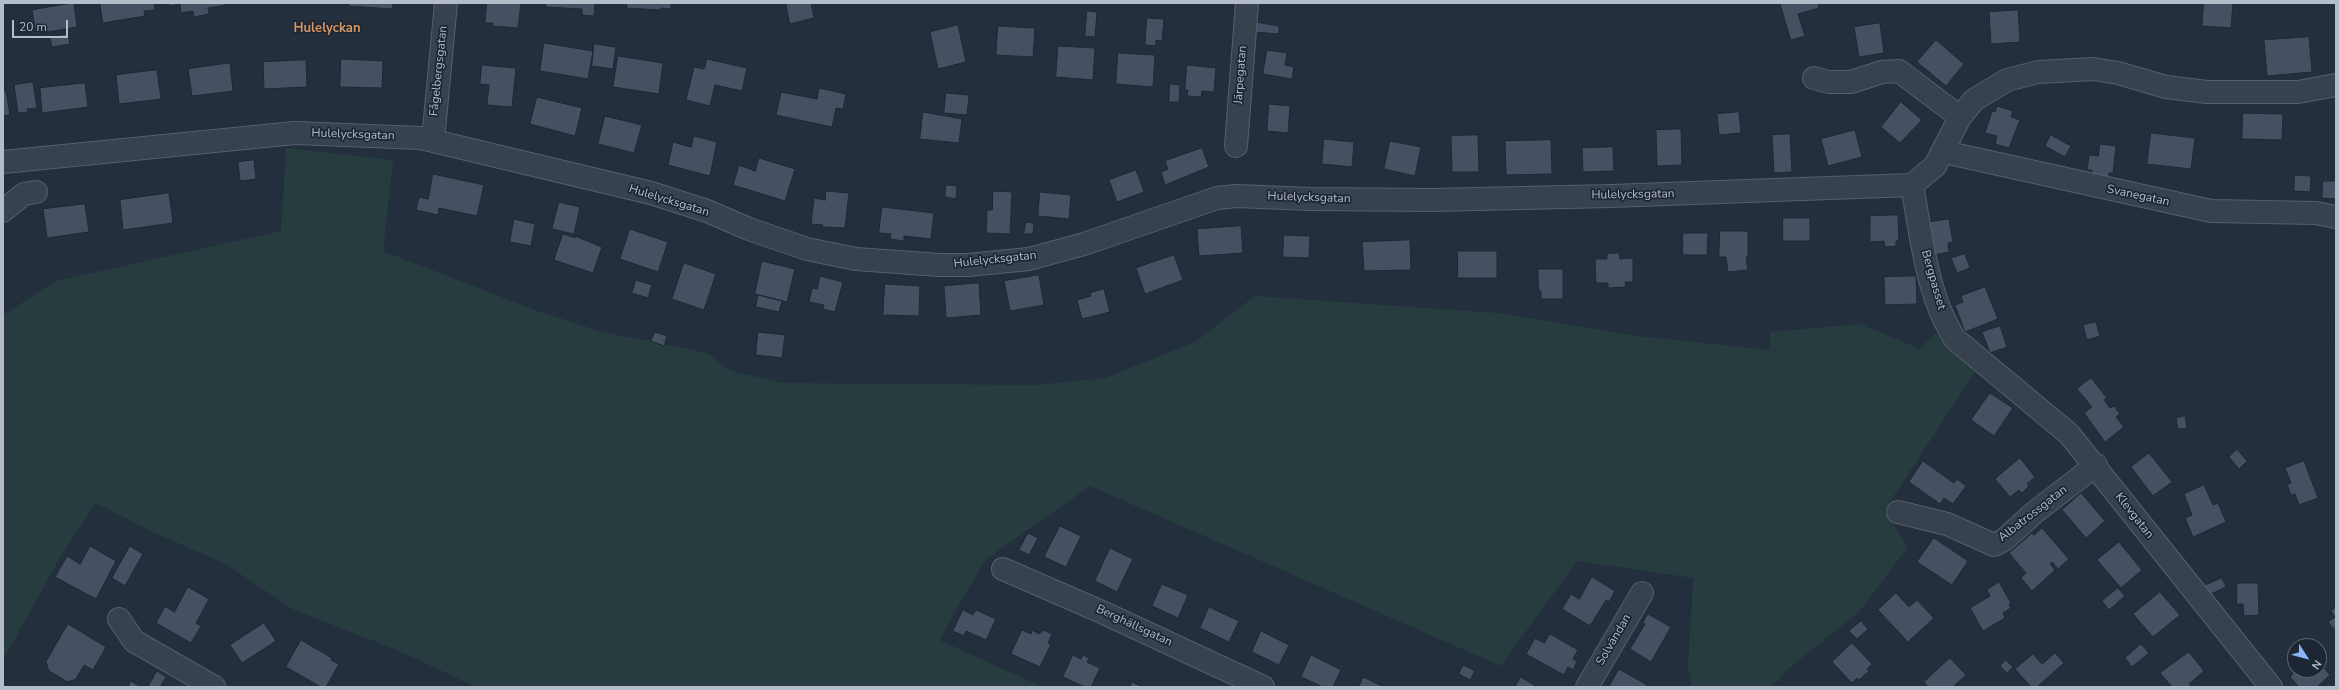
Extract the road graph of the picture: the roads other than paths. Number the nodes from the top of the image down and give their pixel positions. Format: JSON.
{"nodes":[{"id":1,"x":446,"y":3,"type":"edge"},
{"id":2,"x":1247,"y":3,"type":"edge"},
{"id":3,"x":1814,"y":78,"type":"dead end"},
{"id":4,"x":2336,"y":85,"type":"edge"},
{"id":5,"x":1960,"y":117,"type":"junction"},
{"id":6,"x":433,"y":140,"type":"junction"},
{"id":7,"x":1236,"y":146,"type":"dead end"},
{"id":8,"x":1944,"y":152,"type":"junction"},
{"id":9,"x":3,"y":162,"type":"edge"},
{"id":10,"x":1912,"y":185,"type":"junction"},
{"id":11,"x":36,"y":192,"type":"dead end"},
{"id":12,"x":3,"y":211,"type":"edge"},
{"id":13,"x":2336,"y":217,"type":"edge"},
{"id":14,"x":1981,"y":361,"type":"joint"},
{"id":15,"x":2096,"y":465,"type":"junction"},
{"id":16,"x":1898,"y":512,"type":"dead end"},
{"id":17,"x":1003,"y":569,"type":"dead end"},
{"id":18,"x":1642,"y":593,"type":"dead end"},
{"id":19,"x":119,"y":619,"type":"dead end"},
{"id":20,"x":214,"y":687,"type":"edge"},
{"id":21,"x":1263,"y":687,"type":"edge"},
{"id":22,"x":1587,"y":687,"type":"edge"},
{"id":23,"x":2271,"y":687,"type":"edge"}],
"edges":[{"from":1,"to":6,"type":"street","name":"Fågelbergsgatan"},
{"from":2,"to":7,"type":"street","name":"Järpegatan"},
{"from":3,"to":5,"type":"street"},
{"from":4,"to":5,"type":"street"},
{"from":5,"to":8,"type":"street"},
{"from":6,"to":9,"type":"street","name":"Hulelycksgatan"},
{"from":6,"to":10,"type":"street","name":"Hulelycksgatan"},
{"from":8,"to":10,"type":"street"},
{"from":8,"to":13,"type":"street","name":"Svanegatan"},
{"from":10,"to":14,"type":"street","name":"Bergpasset"},
{"from":11,"to":12,"type":"street"},
{"from":14,"to":15,"type":"street","name":"Klevgatan"},
{"from":15,"to":16,"type":"street","name":"Albatrossgatan"},
{"from":15,"to":23,"type":"street","name":"Klevgatan"},
{"from":17,"to":21,"type":"street","name":"Berghällsgatan"},
{"from":18,"to":22,"type":"street","name":"Solvändan"},
{"from":19,"to":20,"type":"street"}]}
